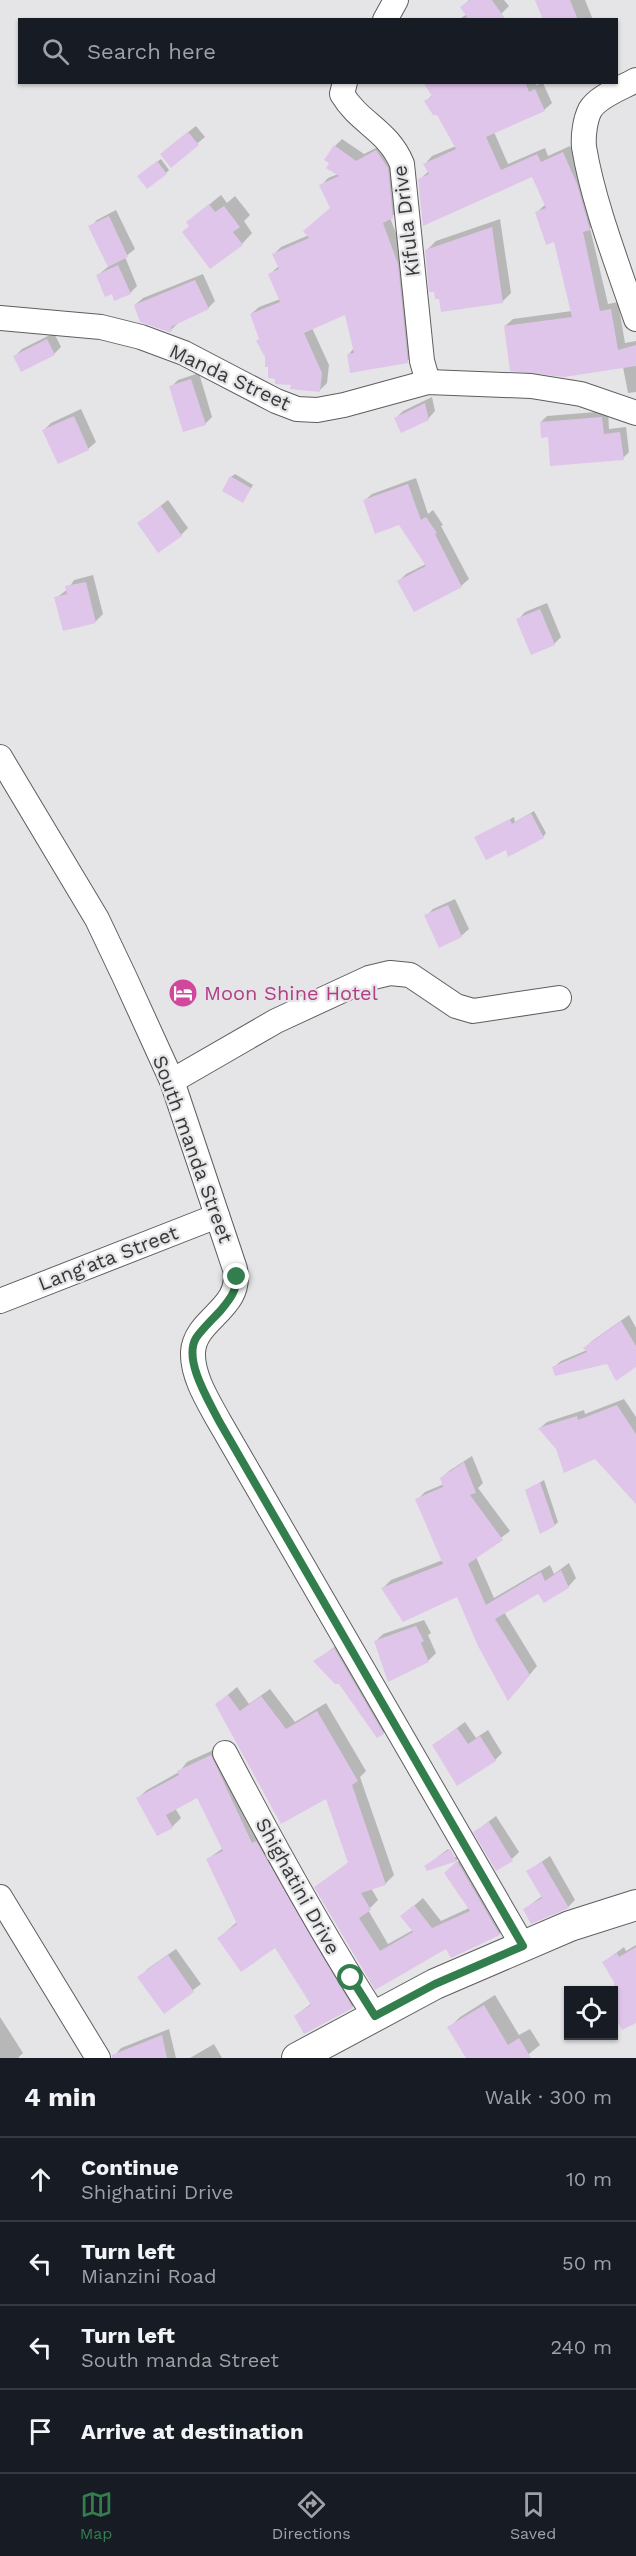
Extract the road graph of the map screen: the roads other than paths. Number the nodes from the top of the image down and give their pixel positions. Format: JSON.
{"nodes":[{"id":1,"x":396,"y":0,"type":"edge"},
{"id":2,"x":386,"y":18,"type":"edge"},
{"id":3,"x":636,"y":80,"type":"edge"},
{"id":4,"x":344,"y":84,"type":"edge"},
{"id":5,"x":0,"y":318,"type":"edge"},
{"id":6,"x":636,"y":319,"type":"edge"},
{"id":7,"x":428,"y":382,"type":"junction"},
{"id":8,"x":636,"y":413,"type":"edge"},
{"id":9,"x":0,"y":757,"type":"edge"},
{"id":10,"x":559,"y":998,"type":"dead end"},
{"id":11,"x":172,"y":1081,"type":"junction"},
{"id":12,"x":217,"y":1216,"type":"junction"},
{"id":13,"x":0,"y":1301,"type":"edge"},
{"id":14,"x":225,"y":1753,"type":"dead end"},
{"id":15,"x":0,"y":1898,"type":"edge"},
{"id":16,"x":636,"y":1905,"type":"edge"},
{"id":17,"x":523,"y":1946,"type":"junction"},
{"id":18,"x":375,"y":2016,"type":"junction"},
{"id":19,"x":98,"y":2058,"type":"edge"},
{"id":20,"x":297,"y":2058,"type":"edge"}],
"edges":[{"from":1,"to":2,"type":"street"},
{"from":3,"to":6,"type":"street"},
{"from":4,"to":7,"type":"street","name":"Kifula Drive"},
{"from":5,"to":7,"type":"street","name":"Manda Street"},
{"from":7,"to":8,"type":"street","name":"Manda Street"},
{"from":9,"to":11,"type":"street","name":"South manda Street"},
{"from":10,"to":11,"type":"street"},
{"from":11,"to":12,"type":"street","name":"South manda Street"},
{"from":12,"to":13,"type":"street","name":"Lang'ata Street"},
{"from":12,"to":17,"type":"street","name":"South manda Street"},
{"from":14,"to":18,"type":"street","name":"Shighatini Drive"},
{"from":15,"to":19,"type":"street"},
{"from":16,"to":17,"type":"street"},
{"from":17,"to":18,"type":"street"},
{"from":18,"to":20,"type":"street"}]}
